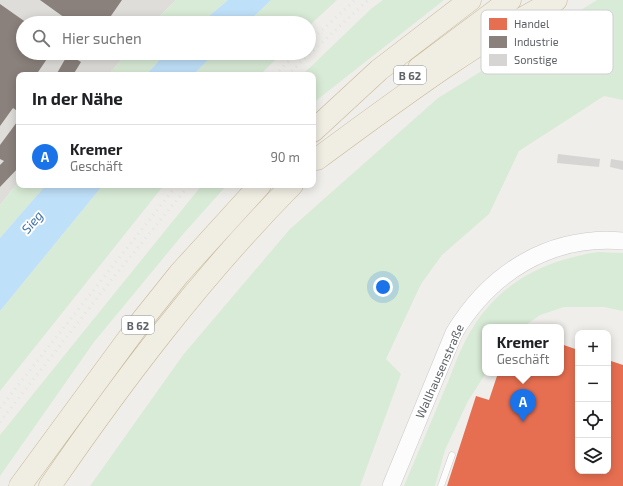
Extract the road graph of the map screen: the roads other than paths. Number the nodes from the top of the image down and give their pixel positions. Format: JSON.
{"nodes":[{"id":1,"x":470,"y":0,"type":"edge"},
{"id":2,"x":510,"y":0,"type":"edge"},
{"id":3,"x":556,"y":0,"type":"edge"},
{"id":4,"x":497,"y":10,"type":"edge"},
{"id":5,"x":537,"y":10,"type":"edge"},
{"id":6,"x":481,"y":22,"type":"edge"},
{"id":7,"x":481,"y":44,"type":"edge"},
{"id":8,"x":316,"y":128,"type":"edge"},
{"id":9,"x":316,"y":160,"type":"edge"},
{"id":10,"x":316,"y":160,"type":"edge"},
{"id":11,"x":257,"y":188,"type":"edge"},
{"id":12,"x":289,"y":188,"type":"edge"},
{"id":13,"x":623,"y":241,"type":"edge"},
{"id":14,"x":452,"y":455,"type":"dead end"},
{"id":15,"x":24,"y":482,"type":"edge"},
{"id":16,"x":50,"y":486,"type":"edge"},
{"id":17,"x":391,"y":486,"type":"edge"},
{"id":18,"x":442,"y":486,"type":"edge"}],
"edges":[{"from":1,"to":8,"type":"highway","number":"B 62"},
{"from":2,"to":4,"type":"highway","number":"B 62"},
{"from":3,"to":5,"type":"highway","number":"B 62"},
{"from":6,"to":9,"type":"highway","number":"B 62"},
{"from":7,"to":10,"type":"highway","number":"B 62"},
{"from":11,"to":15,"type":"highway","number":"B 62"},
{"from":12,"to":16,"type":"highway","number":"B 62"},
{"from":13,"to":17,"type":"street","name":"Wallhausenstraße"},
{"from":14,"to":18,"type":"lane"}]}
